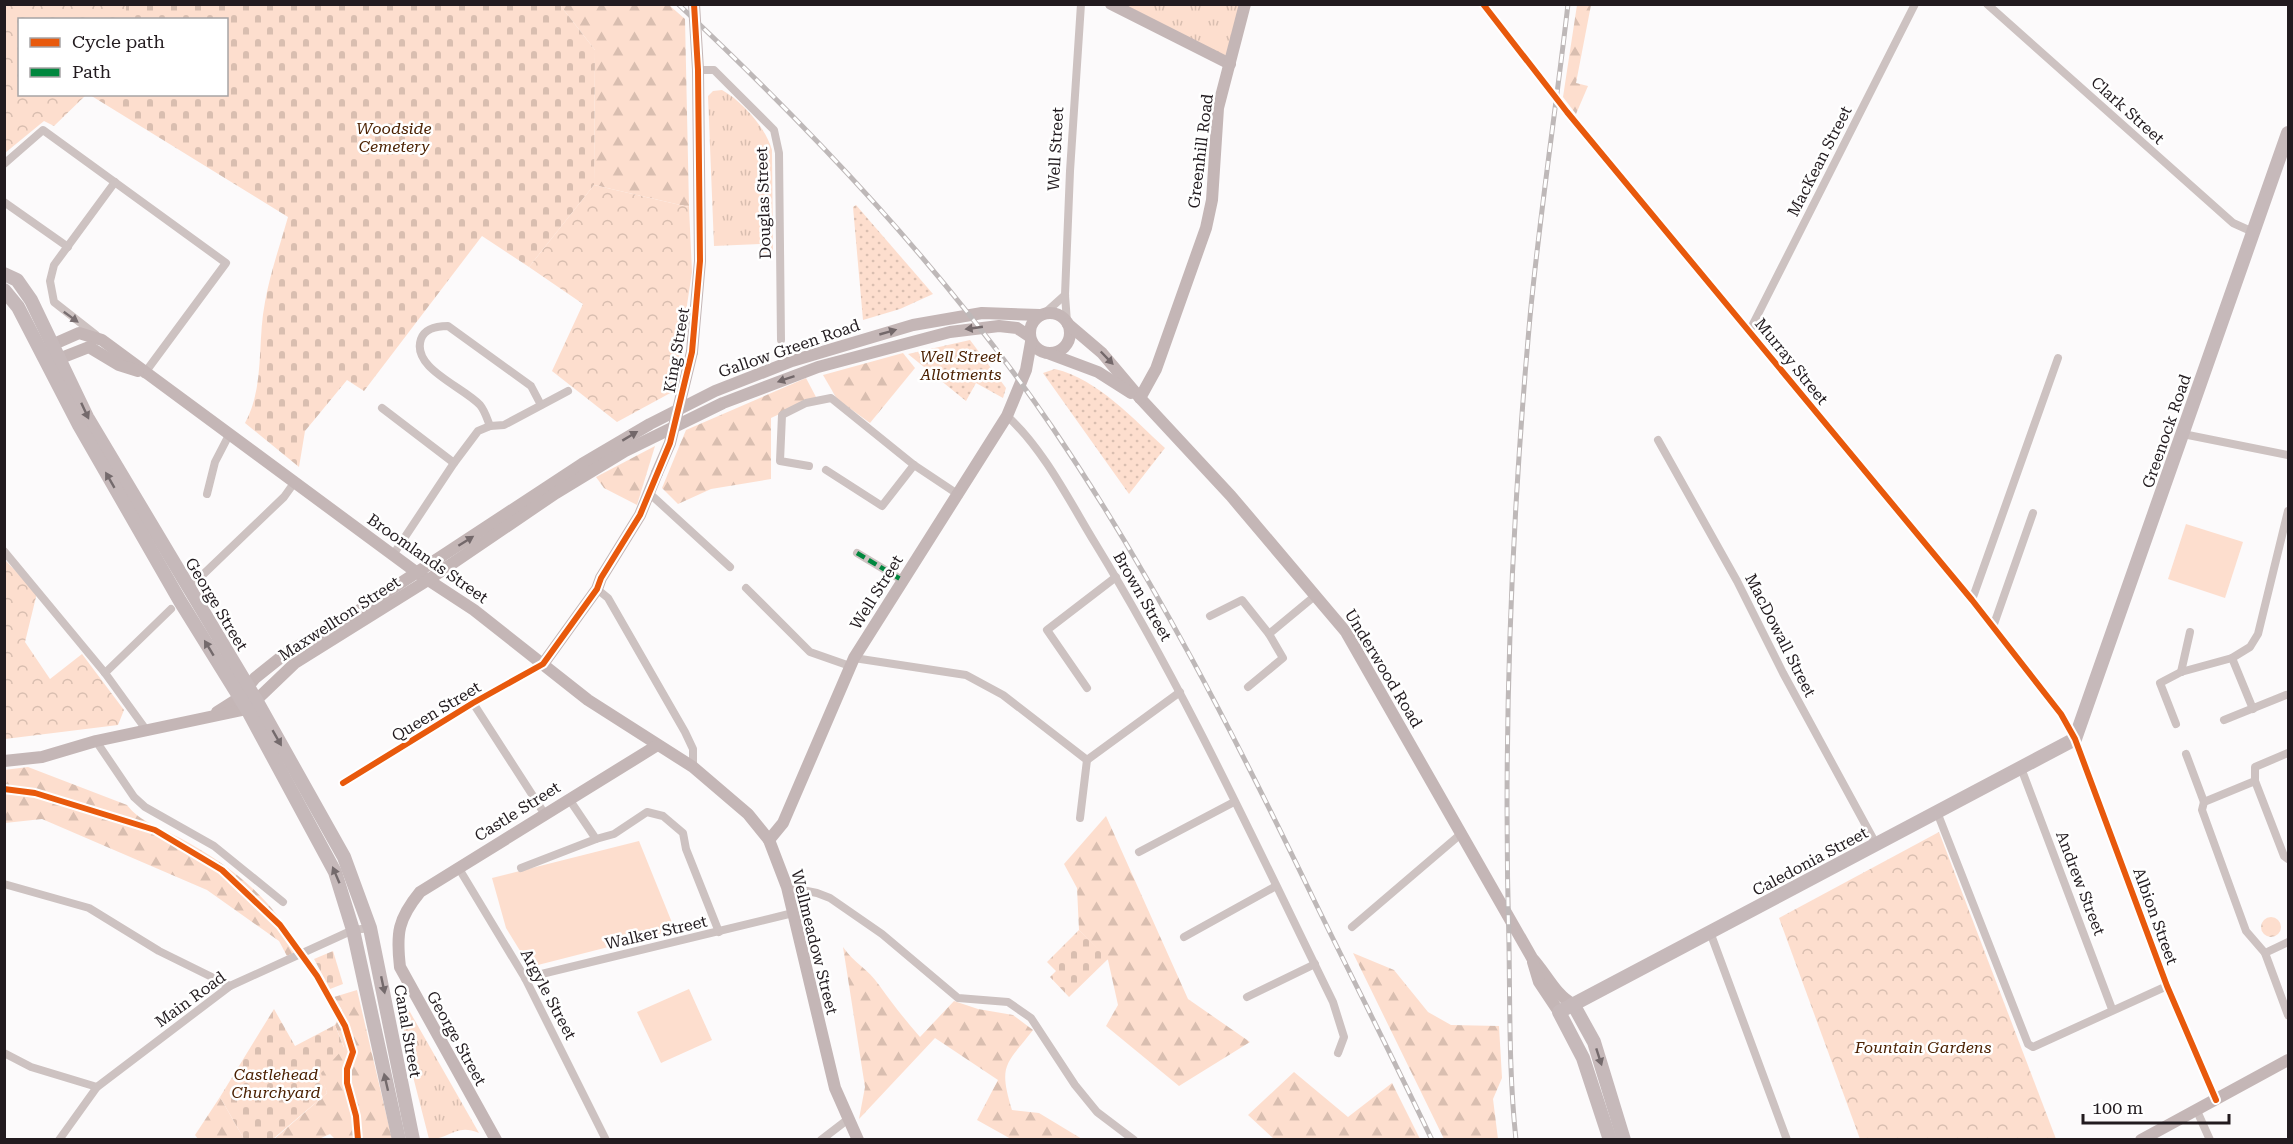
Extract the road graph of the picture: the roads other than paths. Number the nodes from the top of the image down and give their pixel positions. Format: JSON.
{"nodes":[{"id":1,"x":694,"y":4,"type":"edge"},
{"id":2,"x":1081,"y":4,"type":"edge"},
{"id":3,"x":1111,"y":4,"type":"edge"},
{"id":4,"x":1245,"y":4,"type":"edge"},
{"id":5,"x":1483,"y":4,"type":"edge"},
{"id":6,"x":1915,"y":4,"type":"edge"},
{"id":7,"x":1987,"y":4,"type":"edge"},
{"id":8,"x":1129,"y":9,"type":"edge"},
{"id":9,"x":1230,"y":64,"type":"junction"},
{"id":10,"x":698,"y":70,"type":"junction"},
{"id":11,"x":2289,"y":133,"type":"edge"},
{"id":12,"x":4,"y":164,"type":"edge"},
{"id":13,"x":115,"y":182,"type":"junction"},
{"id":14,"x":4,"y":201,"type":"edge"},
{"id":15,"x":2253,"y":232,"type":"junction"},
{"id":16,"x":68,"y":247,"type":"junction"},
{"id":17,"x":4,"y":274,"type":"edge"},
{"id":18,"x":4,"y":290,"type":"edge"},
{"id":19,"x":1065,"y":295,"type":"junction"},
{"id":20,"x":1043,"y":314,"type":"junction"},
{"id":21,"x":1068,"y":323,"type":"junction"},
{"id":22,"x":1750,"y":330,"type":"junction"},
{"id":23,"x":1030,"y":339,"type":"junction"},
{"id":24,"x":102,"y":340,"type":"junction"},
{"id":25,"x":782,"y":340,"type":"dead end"},
{"id":26,"x":54,"y":344,"type":"junction"},
{"id":27,"x":1048,"y":354,"type":"junction"},
{"id":28,"x":61,"y":358,"type":"junction"},
{"id":29,"x":2058,"y":358,"type":"dead end"},
{"id":30,"x":48,"y":365,"type":"junction"},
{"id":31,"x":1026,"y":370,"type":"junction"},
{"id":32,"x":144,"y":374,"type":"junction"},
{"id":33,"x":568,"y":391,"type":"dead end"},
{"id":34,"x":1140,"y":398,"type":"junction"},
{"id":35,"x":541,"y":405,"type":"junction"},
{"id":36,"x":382,"y":408,"type":"dead end"},
{"id":37,"x":1007,"y":416,"type":"junction"},
{"id":38,"x":490,"y":426,"type":"junction"},
{"id":39,"x":2183,"y":434,"type":"junction"},
{"id":40,"x":229,"y":435,"type":"junction"},
{"id":41,"x":1658,"y":440,"type":"dead end"},
{"id":42,"x":2289,"y":455,"type":"edge"},
{"id":43,"x":454,"y":463,"type":"junction"},
{"id":44,"x":914,"y":465,"type":"junction"},
{"id":45,"x":809,"y":466,"type":"dead end"},
{"id":46,"x":826,"y":470,"type":"dead end"},
{"id":47,"x":294,"y":483,"type":"junction"},
{"id":48,"x":650,"y":493,"type":"junction"},
{"id":49,"x":207,"y":494,"type":"dead end"},
{"id":50,"x":959,"y":495,"type":"junction"},
{"id":51,"x":2289,"y":511,"type":"edge"},
{"id":52,"x":2033,"y":513,"type":"dead end"},
{"id":53,"x":4,"y":550,"type":"edge"},
{"id":54,"x":857,"y":553,"type":"dead end"},
{"id":55,"x":393,"y":555,"type":"junction"},
{"id":56,"x":730,"y":567,"type":"dead end"},
{"id":57,"x":416,"y":572,"type":"junction"},
{"id":58,"x":1116,"y":577,"type":"junction"},
{"id":59,"x":428,"y":580,"type":"junction"},
{"id":60,"x":902,"y":580,"type":"junction"},
{"id":61,"x":189,"y":588,"type":"junction"},
{"id":62,"x":746,"y":588,"type":"dead end"},
{"id":63,"x":597,"y":589,"type":"junction"},
{"id":64,"x":1316,"y":595,"type":"junction"},
{"id":65,"x":1972,"y":600,"type":"junction"},
{"id":66,"x":171,"y":609,"type":"dead end"},
{"id":67,"x":1210,"y":616,"type":"dead end"},
{"id":68,"x":1993,"y":627,"type":"junction"},
{"id":69,"x":2190,"y":632,"type":"dead end"},
{"id":70,"x":1269,"y":634,"type":"junction"},
{"id":71,"x":2232,"y":658,"type":"junction"},
{"id":72,"x":852,"y":662,"type":"junction"},
{"id":73,"x":543,"y":664,"type":"junction"},
{"id":74,"x":2181,"y":672,"type":"junction"},
{"id":75,"x":105,"y":673,"type":"junction"},
{"id":76,"x":1248,"y":687,"type":"dead end"},
{"id":77,"x":1087,"y":688,"type":"dead end"},
{"id":78,"x":1180,"y":692,"type":"junction"},
{"id":79,"x":2286,"y":695,"type":"dead end"},
{"id":80,"x":247,"y":699,"type":"junction"},
{"id":81,"x":473,"y":703,"type":"junction"},
{"id":82,"x":2253,"y":709,"type":"junction"},
{"id":83,"x":2224,"y":720,"type":"dead end"},
{"id":84,"x":2176,"y":724,"type":"dead end"},
{"id":85,"x":147,"y":731,"type":"junction"},
{"id":86,"x":2075,"y":739,"type":"junction"},
{"id":87,"x":96,"y":741,"type":"junction"},
{"id":88,"x":656,"y":746,"type":"junction"},
{"id":89,"x":2289,"y":753,"type":"edge"},
{"id":90,"x":2186,"y":754,"type":"dead end"},
{"id":91,"x":1088,"y":760,"type":"junction"},
{"id":92,"x":4,"y":761,"type":"edge"},
{"id":93,"x":693,"y":766,"type":"junction"},
{"id":94,"x":2021,"y":768,"type":"junction"},
{"id":95,"x":2255,"y":781,"type":"junction"},
{"id":96,"x":343,"y":783,"type":"dead end"},
{"id":97,"x":568,"y":799,"type":"junction"},
{"id":98,"x":1234,"y":802,"type":"junction"},
{"id":99,"x":2204,"y":802,"type":"junction"},
{"id":100,"x":1937,"y":812,"type":"junction"},
{"id":101,"x":544,"y":813,"type":"junction"},
{"id":102,"x":1080,"y":818,"type":"dead end"},
{"id":103,"x":1462,"y":833,"type":"junction"},
{"id":104,"x":596,"y":839,"type":"junction"},
{"id":105,"x":769,"y":840,"type":"junction"},
{"id":106,"x":1876,"y":844,"type":"junction"},
{"id":107,"x":1138,"y":852,"type":"dead end"},
{"id":108,"x":2289,"y":859,"type":"edge"},
{"id":109,"x":458,"y":867,"type":"junction"},
{"id":110,"x":521,"y":868,"type":"dead end"},
{"id":111,"x":4,"y":884,"type":"edge"},
{"id":112,"x":1276,"y":886,"type":"junction"},
{"id":113,"x":787,"y":887,"type":"junction"},
{"id":114,"x":283,"y":902,"type":"dead end"},
{"id":115,"x":793,"y":913,"type":"junction"},
{"id":116,"x":404,"y":914,"type":"joint"},
{"id":117,"x":1352,"y":927,"type":"dead end"},
{"id":118,"x":370,"y":928,"type":"junction"},
{"id":119,"x":353,"y":930,"type":"junction"},
{"id":120,"x":720,"y":932,"type":"junction"},
{"id":121,"x":1710,"y":932,"type":"junction"},
{"id":122,"x":1184,"y":937,"type":"dead end"},
{"id":123,"x":2289,"y":942,"type":"edge"},
{"id":124,"x":2265,"y":952,"type":"junction"},
{"id":125,"x":1532,"y":958,"type":"junction"},
{"id":126,"x":1315,"y":964,"type":"junction"},
{"id":127,"x":525,"y":978,"type":"junction"},
{"id":128,"x":230,"y":986,"type":"junction"},
{"id":129,"x":2167,"y":986,"type":"junction"},
{"id":130,"x":1247,"y":997,"type":"dead end"},
{"id":131,"x":1573,"y":1004,"type":"junction"},
{"id":132,"x":2112,"y":1009,"type":"junction"},
{"id":133,"x":1559,"y":1012,"type":"junction"},
{"id":134,"x":2288,"y":1015,"type":"edge"},
{"id":135,"x":4,"y":1053,"type":"edge"},
{"id":136,"x":1338,"y":1053,"type":"dead end"},
{"id":137,"x":2289,"y":1060,"type":"edge"},
{"id":138,"x":97,"y":1087,"type":"junction"},
{"id":139,"x":2216,"y":1100,"type":"junction"},
{"id":140,"x":2197,"y":1111,"type":"junction"},
{"id":141,"x":847,"y":1120,"type":"junction"},
{"id":142,"x":59,"y":1140,"type":"edge"},
{"id":143,"x":399,"y":1140,"type":"edge"},
{"id":144,"x":413,"y":1140,"type":"edge"},
{"id":145,"x":496,"y":1140,"type":"edge"},
{"id":146,"x":606,"y":1140,"type":"edge"},
{"id":147,"x":821,"y":1140,"type":"edge"},
{"id":148,"x":858,"y":1140,"type":"edge"},
{"id":149,"x":1134,"y":1140,"type":"edge"},
{"id":150,"x":1610,"y":1140,"type":"edge"},
{"id":151,"x":1624,"y":1140,"type":"edge"},
{"id":152,"x":1786,"y":1140,"type":"edge"},
{"id":153,"x":2141,"y":1140,"type":"edge"},
{"id":154,"x":2210,"y":1140,"type":"edge"}],
"edges":[{"from":1,"to":10,"type":"main road","name":"King Street"},
{"from":2,"to":19,"type":"street","name":"Well Street"},
{"from":3,"to":8,"type":"main road"},
{"from":4,"to":9,"type":"main road","name":"Greenhill Road"},
{"from":5,"to":22,"type":"street","name":"Murray Street"},
{"from":6,"to":22,"type":"street","name":"MacKean Street"},
{"from":7,"to":15,"type":"street","name":"Clark Street"},
{"from":8,"to":9,"type":"main road"},
{"from":9,"to":34,"type":"main road","name":"Greenhill Road"},
{"from":10,"to":25,"type":"street","name":"Douglas Street"},
{"from":10,"to":48,"type":"main road","name":"King Street","bridge":true},
{"from":11,"to":15,"type":"main road","name":"Greenock Road"},
{"from":12,"to":13,"type":"street"},
{"from":13,"to":16,"type":"street"},
{"from":13,"to":32,"type":"street"},
{"from":14,"to":16,"type":"street"},
{"from":15,"to":39,"type":"main road","name":"Greenock Road"},
{"from":16,"to":24,"type":"street","name":"Broomlands Street","one_way":true},
{"from":17,"to":26,"type":"main road","name":"George Street"},
{"from":18,"to":30,"type":"main road","name":"George Street"},
{"from":19,"to":20,"type":"street"},
{"from":19,"to":21,"type":"street","name":"Well Street"},
{"from":20,"to":21,"type":"main road"},
{"from":20,"to":23,"type":"main road"},
{"from":57,"to":20,"type":"main road","name":"Gallow Green Road","one_way":true},
{"from":21,"to":27,"type":"main road"},
{"from":21,"to":34,"type":"main road","name":"Underwood Road","one_way":true},
{"from":22,"to":65,"type":"street","name":"Murray Street"},
{"from":23,"to":27,"type":"main road"},
{"from":23,"to":31,"type":"main road","name":"Well Street"},
{"from":23,"to":59,"type":"main road","name":"Gallow Green Road","one_way":true},
{"from":24,"to":26,"type":"main road","name":"Broomlands Street"},
{"from":24,"to":32,"type":"main road","name":"Broomlands Street"},
{"from":26,"to":28,"type":"main road","name":"George Street"},
{"from":26,"to":30,"type":"main road"},
{"from":27,"to":31,"type":"main road","name":"Well Street"},
{"from":27,"to":34,"type":"main road","name":"Underwood Road"},
{"from":28,"to":30,"type":"main road"},
{"from":28,"to":32,"type":"main road","name":"Broomlands Street"},
{"from":28,"to":61,"type":"main road","name":"George Street","one_way":true},
{"from":29,"to":65,"type":"street"},
{"from":80,"to":30,"type":"main road","name":"George Street","one_way":true},
{"from":31,"to":37,"type":"main road","name":"Well Street"},
{"from":32,"to":40,"type":"main road","name":"Broomlands Street"},
{"from":33,"to":35,"type":"street"},
{"from":34,"to":64,"type":"main road","name":"Underwood Road"},
{"from":35,"to":38,"type":"street"},
{"from":35,"to":38,"type":"street"},
{"from":36,"to":43,"type":"street"},
{"from":37,"to":50,"type":"main road","name":"Well Street"},
{"from":37,"to":58,"type":"street","name":"Brown Street"},
{"from":38,"to":43,"type":"street"},
{"from":39,"to":42,"type":"street"},
{"from":39,"to":86,"type":"main road","name":"Greenock Road"},
{"from":40,"to":47,"type":"main road","name":"Broomlands Street"},
{"from":40,"to":49,"type":"street"},
{"from":41,"to":106,"type":"street","name":"MacDowall Street"},
{"from":43,"to":55,"type":"street"},
{"from":44,"to":45,"type":"street"},
{"from":44,"to":46,"type":"street"},
{"from":44,"to":50,"type":"street"},
{"from":47,"to":55,"type":"main road","name":"Broomlands Street"},
{"from":47,"to":61,"type":"street"},
{"from":48,"to":56,"type":"street"},
{"from":48,"to":63,"type":"main road","name":"King Street"},
{"from":50,"to":60,"type":"main road","name":"Well Street"},
{"from":51,"to":71,"type":"street"},
{"from":52,"to":68,"type":"street"},
{"from":53,"to":75,"type":"street"},
{"from":54,"to":60,"type":"street"},
{"from":55,"to":57,"type":"main road","name":"Broomlands Street"},
{"from":57,"to":59,"type":"main road","name":"Broomlands Street"},
{"from":57,"to":80,"type":"main road","name":"Maxwellton Street"},
{"from":58,"to":77,"type":"street"},
{"from":58,"to":78,"type":"street","name":"Brown Street"},
{"from":59,"to":73,"type":"main road","name":"Broomlands Street"},
{"from":59,"to":80,"type":"main road","name":"Maxwellton Street"},
{"from":60,"to":72,"type":"main road","name":"Well Street"},
{"from":61,"to":80,"type":"main road","name":"George Street"},
{"from":62,"to":72,"type":"street"},
{"from":63,"to":73,"type":"main road","name":"King Street"},
{"from":63,"to":93,"type":"street"},
{"from":64,"to":70,"type":"street"},
{"from":64,"to":103,"type":"main road","name":"Underwood Road"},
{"from":65,"to":68,"type":"street","name":"Murray Street"},
{"from":66,"to":75,"type":"street"},
{"from":67,"to":70,"type":"street"},
{"from":68,"to":86,"type":"street","name":"Murray Street"},
{"from":69,"to":74,"type":"street"},
{"from":70,"to":76,"type":"street"},
{"from":71,"to":74,"type":"street"},
{"from":71,"to":82,"type":"street"},
{"from":72,"to":91,"type":"street"},
{"from":72,"to":105,"type":"main road","name":"Well Street"},
{"from":73,"to":81,"type":"street","name":"Queen Street"},
{"from":73,"to":88,"type":"main road","name":"Broomlands Street"},
{"from":74,"to":84,"type":"street"},
{"from":75,"to":85,"type":"street"},
{"from":78,"to":91,"type":"street"},
{"from":78,"to":98,"type":"street","name":"Brown Street"},
{"from":79,"to":82,"type":"street"},
{"from":80,"to":85,"type":"main road","name":"Maxwellton Street"},
{"from":80,"to":118,"type":"main road","name":"George Street","one_way":true},
{"from":119,"to":80,"type":"main road","name":"George Street","one_way":true},
{"from":81,"to":96,"type":"street","name":"Queen Street"},
{"from":81,"to":101,"type":"street"},
{"from":82,"to":83,"type":"street"},
{"from":85,"to":87,"type":"main road","name":"Maxwellton Street"},
{"from":86,"to":94,"type":"main road","name":"Caledonia Street"},
{"from":86,"to":129,"type":"street","name":"Albion Street"},
{"from":87,"to":92,"type":"main road","name":"Maxwellton Street"},
{"from":87,"to":114,"type":"street"},
{"from":88,"to":93,"type":"main road","name":"Broomlands Street"},
{"from":88,"to":97,"type":"main road","name":"Castle Street"},
{"from":89,"to":95,"type":"street"},
{"from":90,"to":99,"type":"street"},
{"from":91,"to":102,"type":"street"},
{"from":93,"to":105,"type":"main road","name":"Wellmeadow Street"},
{"from":94,"to":100,"type":"main road","name":"Caledonia Street"},
{"from":94,"to":132,"type":"street","name":"Andrew Street"},
{"from":95,"to":99,"type":"street"},
{"from":95,"to":108,"type":"street"},
{"from":97,"to":101,"type":"main road","name":"Castle Street"},
{"from":97,"to":104,"type":"street"},
{"from":98,"to":107,"type":"street"},
{"from":98,"to":112,"type":"street","name":"Brown Street"},
{"from":99,"to":124,"type":"street"},
{"from":100,"to":106,"type":"main road","name":"Caledonia Street"},
{"from":100,"to":132,"type":"street"},
{"from":101,"to":109,"type":"main road","name":"Castle Street"},
{"from":103,"to":117,"type":"street"},
{"from":103,"to":125,"type":"main road","name":"Underwood Road"},
{"from":104,"to":110,"type":"street"},
{"from":104,"to":120,"type":"street"},
{"from":105,"to":113,"type":"main road","name":"Wellmeadow Street"},
{"from":106,"to":121,"type":"main road","name":"Caledonia Street"},
{"from":109,"to":116,"type":"main road","name":"Castle Street"},
{"from":109,"to":127,"type":"street","name":"Argyle Street"},
{"from":111,"to":128,"type":"street"},
{"from":112,"to":122,"type":"street"},
{"from":112,"to":126,"type":"street","name":"Brown Street"},
{"from":113,"to":115,"type":"main road","name":"Wellmeadow Street"},
{"from":113,"to":149,"type":"street"},
{"from":115,"to":120,"type":"street","name":"Walker Street"},
{"from":115,"to":141,"type":"main road","name":"Wellmeadow Street"},
{"from":116,"to":145,"type":"main road","name":"George Street"},
{"from":118,"to":119,"type":"street","name":"Main Road"},
{"from":118,"to":144,"type":"main road","name":"Canal Street","one_way":true},
{"from":119,"to":128,"type":"street","name":"Main Road"},
{"from":143,"to":119,"type":"main road","name":"Canal Street","one_way":true},
{"from":120,"to":127,"type":"street","name":"Walker Street"},
{"from":121,"to":131,"type":"main road","name":"Caledonia Street"},
{"from":121,"to":152,"type":"street"},
{"from":123,"to":124,"type":"street"},
{"from":124,"to":134,"type":"street"},
{"from":125,"to":131,"type":"main road","name":"Underwood Road"},
{"from":125,"to":133,"type":"main road","name":"Underwood Road"},
{"from":126,"to":130,"type":"street"},
{"from":126,"to":136,"type":"street","name":"Brown Street"},
{"from":127,"to":146,"type":"street","name":"Argyle Street"},
{"from":128,"to":138,"type":"street","name":"Main Road"},
{"from":129,"to":132,"type":"street"},
{"from":129,"to":139,"type":"street","name":"Albion Street"},
{"from":131,"to":133,"type":"main road","name":"Caledonia Street"},
{"from":131,"to":151,"type":"main road","one_way":true},
{"from":133,"to":150,"type":"main road"},
{"from":135,"to":138,"type":"street"},
{"from":137,"to":139,"type":"main road"},
{"from":138,"to":142,"type":"street","name":"Main Road"},
{"from":139,"to":140,"type":"main road"},
{"from":140,"to":153,"type":"main road"},
{"from":140,"to":154,"type":"street"},
{"from":141,"to":147,"type":"street"},
{"from":141,"to":148,"type":"main road","name":"Wellmeadow Street"}]}
